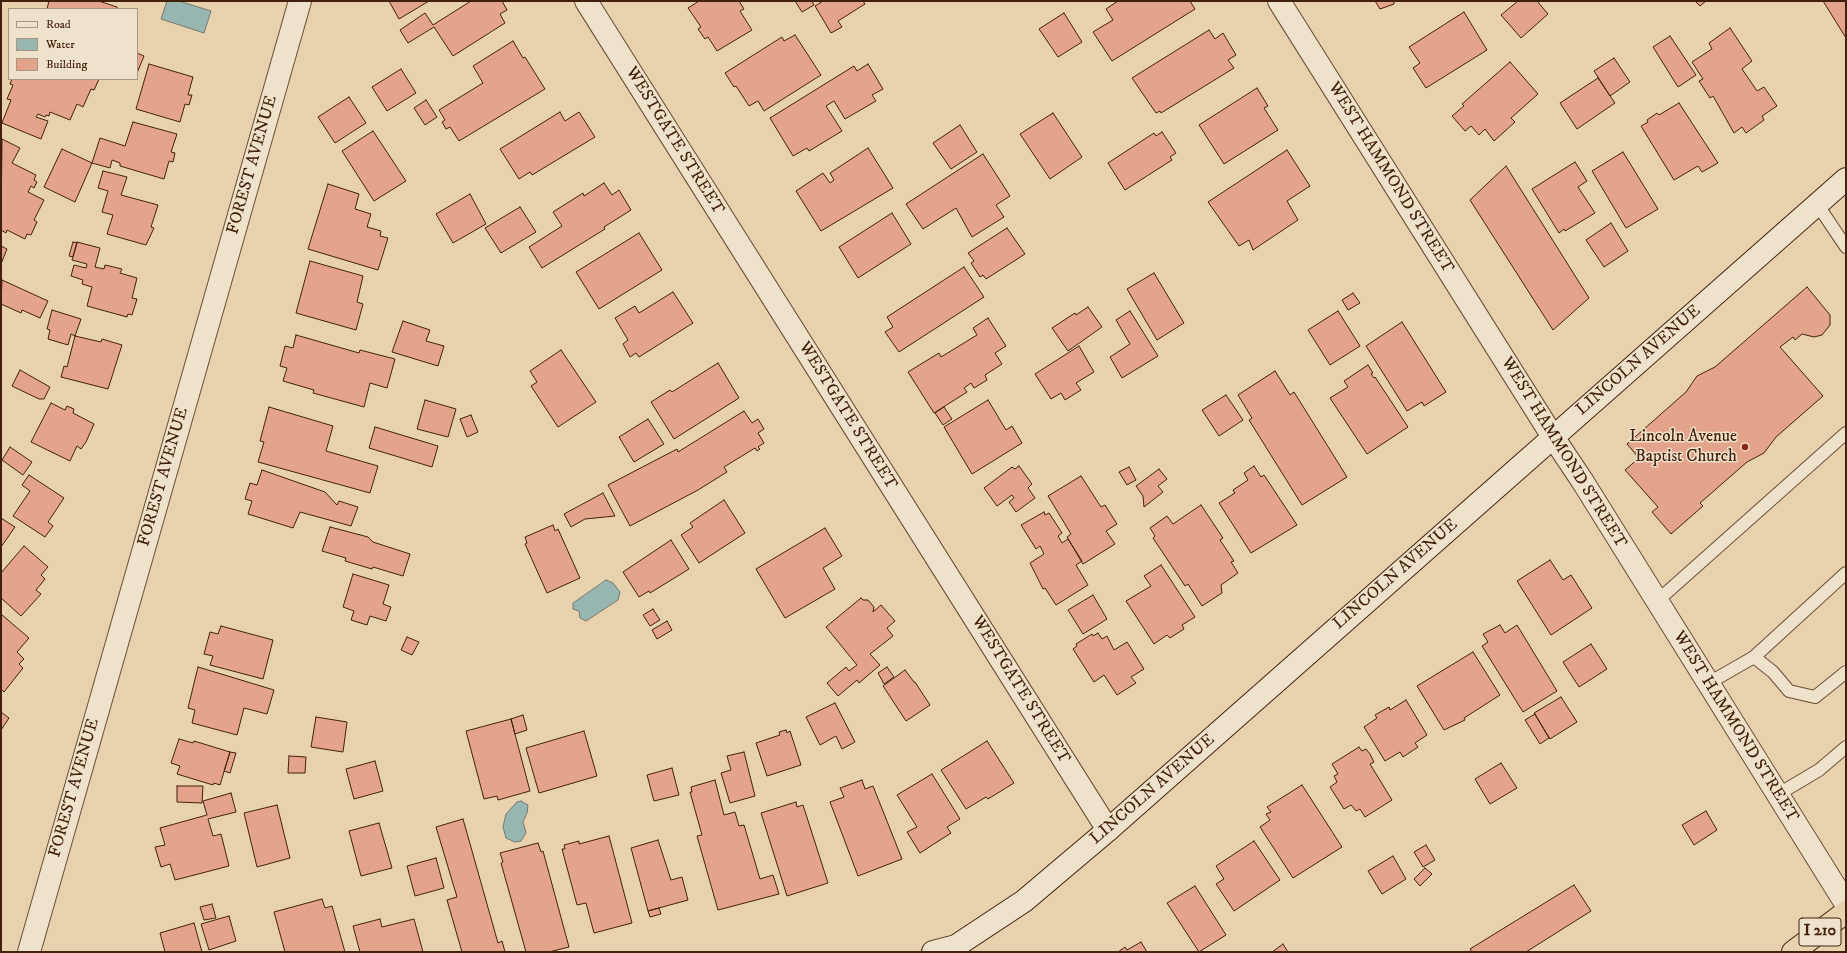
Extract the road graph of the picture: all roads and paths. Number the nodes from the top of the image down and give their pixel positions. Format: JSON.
{"nodes":[{"id":1,"x":300,"y":1,"type":"edge"},
{"id":2,"x":586,"y":1,"type":"edge"},
{"id":3,"x":1279,"y":1,"type":"edge"},
{"id":4,"x":1846,"y":179,"type":"edge"},
{"id":5,"x":1817,"y":204,"type":"junction"},
{"id":6,"x":1846,"y":247,"type":"edge"},
{"id":7,"x":1846,"y":433,"type":"edge"},
{"id":8,"x":1553,"y":437,"type":"junction"},
{"id":9,"x":1846,"y":573,"type":"edge"},
{"id":10,"x":1656,"y":602,"type":"junction"},
{"id":11,"x":1754,"y":657,"type":"junction"},
{"id":12,"x":1846,"y":672,"type":"edge"},
{"id":13,"x":1708,"y":684,"type":"junction"},
{"id":14,"x":1846,"y":747,"type":"edge"},
{"id":15,"x":1777,"y":795,"type":"junction"},
{"id":16,"x":1108,"y":830,"type":"junction"},
{"id":17,"x":1846,"y":904,"type":"edge"},
{"id":18,"x":1846,"y":912,"type":"edge"},
{"id":19,"x":29,"y":952,"type":"edge"},
{"id":20,"x":934,"y":952,"type":"edge"},
{"id":21,"x":1793,"y":952,"type":"edge"}],
"edges":[{"from":1,"to":19,"type":"street","name":"FOREST AVENUE"},
{"from":2,"to":16,"type":"street","name":"WESTGATE STREET"},
{"from":3,"to":8,"type":"street","name":"WEST HAMMOND STREET"},
{"from":4,"to":5,"type":"street","name":"LINCOLN AVENUE"},
{"from":5,"to":6,"type":"lane"},
{"from":5,"to":8,"type":"street","name":"LINCOLN AVENUE"},
{"from":7,"to":10,"type":"lane"},
{"from":8,"to":10,"type":"street","name":"WEST HAMMOND STREET"},
{"from":8,"to":16,"type":"street","name":"LINCOLN AVENUE"},
{"from":9,"to":11,"type":"lane"},
{"from":10,"to":13,"type":"street","name":"WEST HAMMOND STREET"},
{"from":11,"to":12,"type":"lane"},
{"from":11,"to":13,"type":"lane"},
{"from":13,"to":15,"type":"street","name":"WEST HAMMOND STREET"},
{"from":14,"to":15,"type":"lane"},
{"from":15,"to":17,"type":"street","name":"WEST HAMMOND STREET"},
{"from":16,"to":20,"type":"street","name":"LINCOLN AVENUE"},
{"from":18,"to":21,"type":"highway","number":"I 210"}]}
